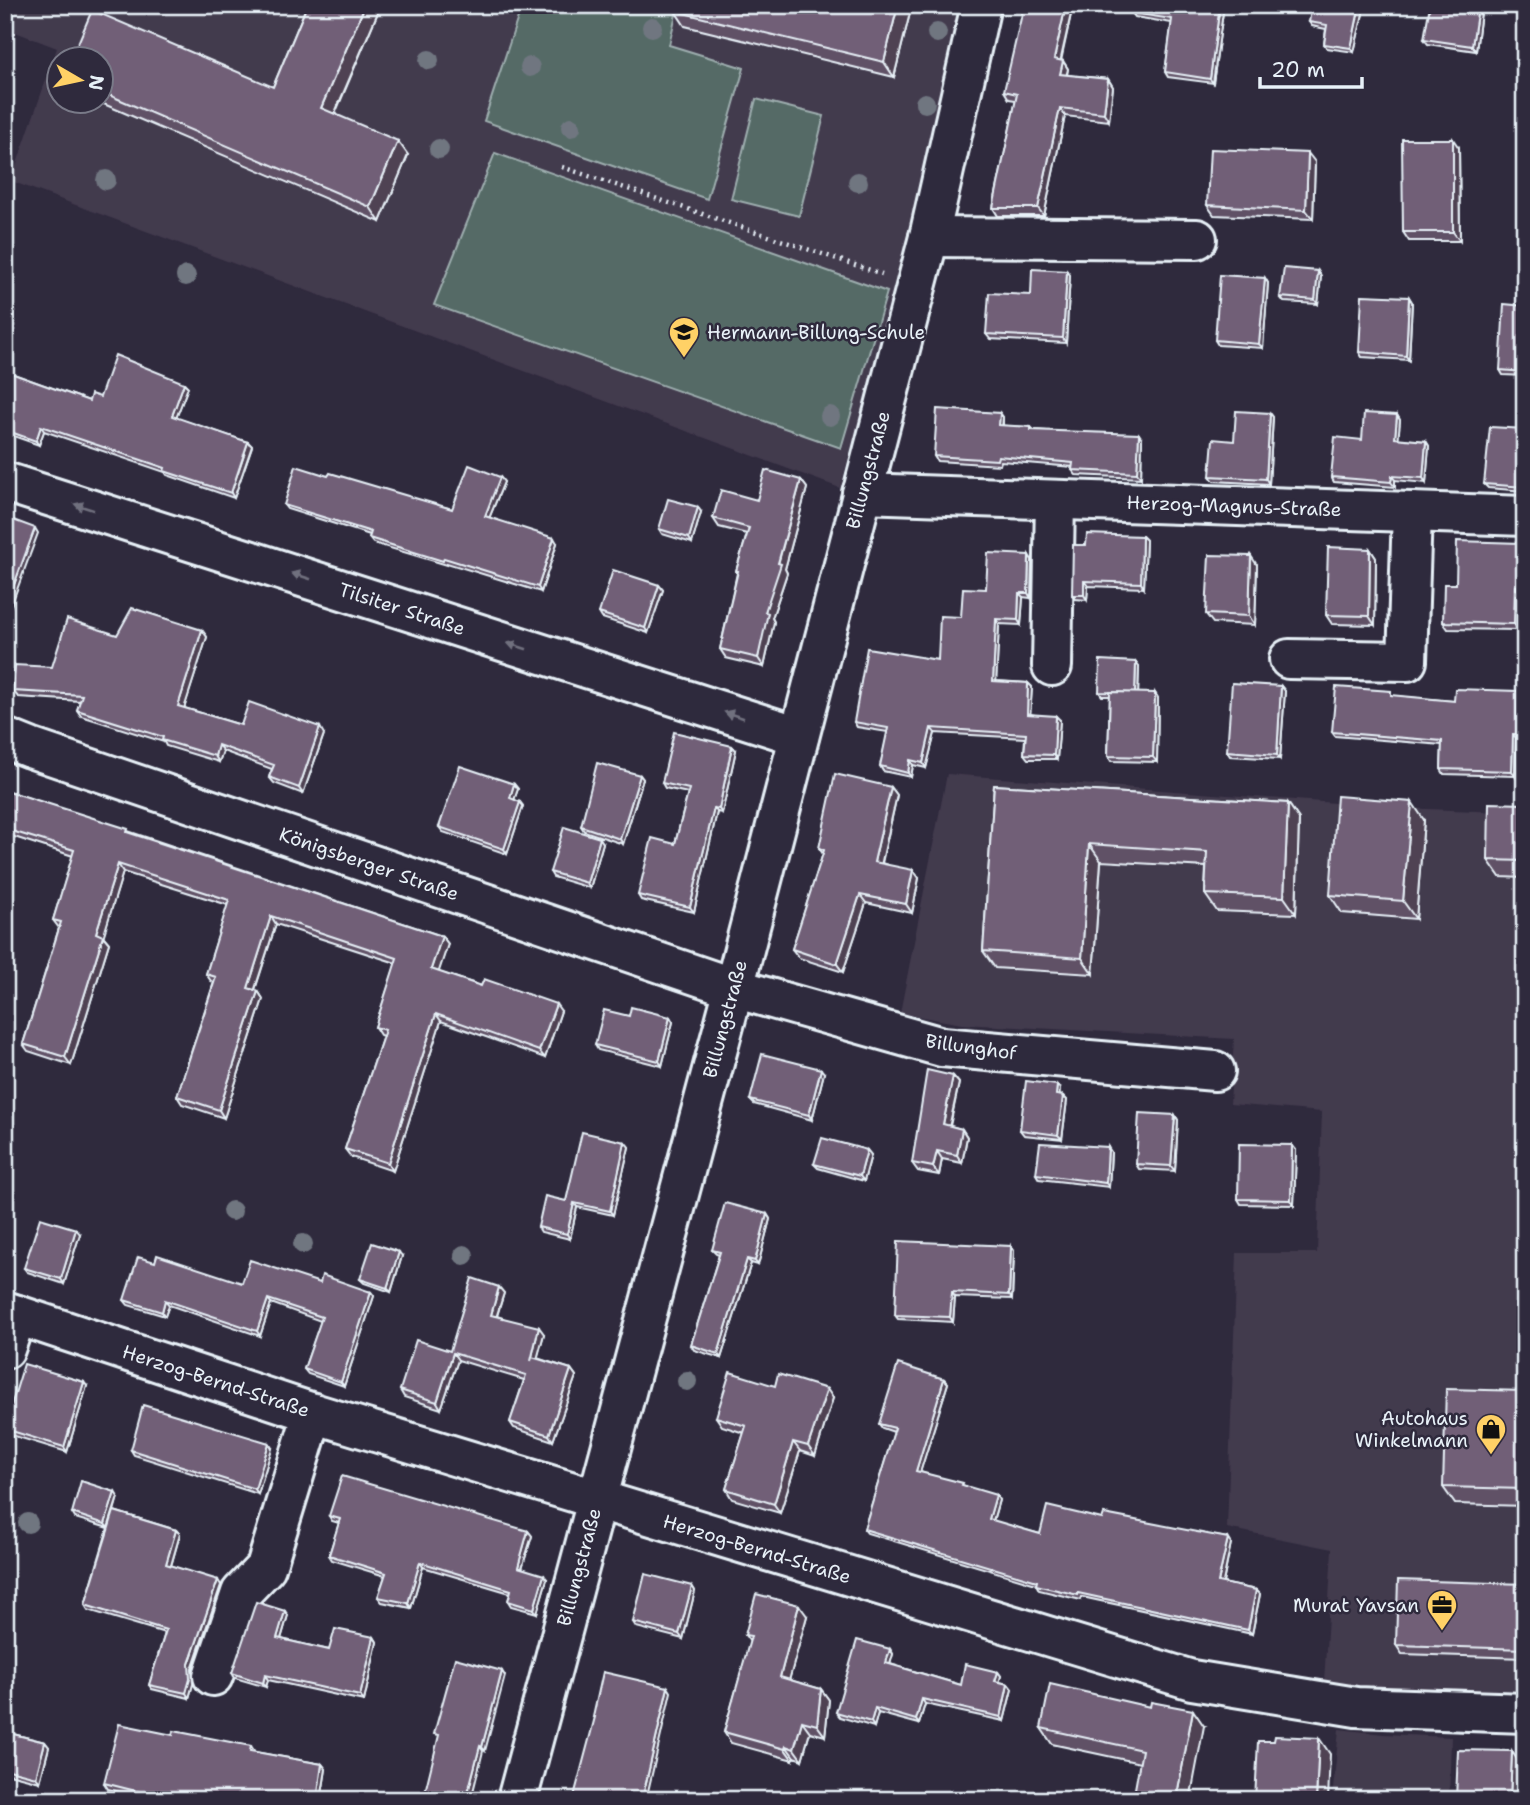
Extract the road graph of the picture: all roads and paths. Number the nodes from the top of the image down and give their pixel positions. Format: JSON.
{"nodes":[{"id":1,"x":981,"y":5,"type":"edge"},
{"id":2,"x":562,"y":167,"type":"dead end"},
{"id":3,"x":929,"y":237,"type":"junction"},
{"id":4,"x":1197,"y":239,"type":"dead end"},
{"id":5,"x":916,"y":285,"type":"junction"},
{"id":6,"x":5,"y":482,"type":"edge"},
{"id":7,"x":862,"y":493,"type":"junction"},
{"id":8,"x":1055,"y":500,"type":"junction"},
{"id":9,"x":1412,"y":512,"type":"junction"},
{"id":10,"x":1525,"y":516,"type":"edge"},
{"id":11,"x":1289,"y":659,"type":"dead end"},
{"id":12,"x":1052,"y":666,"type":"dead end"},
{"id":13,"x":799,"y":736,"type":"junction"},
{"id":14,"x":5,"y":738,"type":"edge"},
{"id":15,"x":734,"y":988,"type":"junction"},
{"id":16,"x":1215,"y":1071,"type":"dead end"},
{"id":17,"x":9,"y":1325,"type":"edge"},
{"id":18,"x":313,"y":1413,"type":"junction"},
{"id":19,"x":596,"y":1501,"type":"junction"},
{"id":20,"x":213,"y":1676,"type":"dead end"},
{"id":21,"x":1525,"y":1713,"type":"edge"},
{"id":22,"x":517,"y":1800,"type":"edge"}],
"edges":[{"from":1,"to":3,"type":"street","name":"Billungstraße"},
{"from":2,"to":5,"type":"path"},
{"from":3,"to":4,"type":"street"},
{"from":3,"to":5,"type":"street","name":"Billungstraße"},
{"from":5,"to":7,"type":"street","name":"Billungstraße"},
{"from":13,"to":6,"type":"street","name":"Tilsiter Straße","one_way":true},
{"from":7,"to":8,"type":"street","name":"Herzog-Magnus-Straße"},
{"from":7,"to":13,"type":"street","name":"Billungstraße"},
{"from":8,"to":9,"type":"street","name":"Herzog-Magnus-Straße"},
{"from":8,"to":12,"type":"street"},
{"from":9,"to":10,"type":"street","name":"Herzog-Magnus-Straße"},
{"from":9,"to":11,"type":"street"},
{"from":13,"to":15,"type":"street","name":"Billungstraße"},
{"from":14,"to":15,"type":"street","name":"Königsberger Straße"},
{"from":15,"to":16,"type":"street","name":"Billunghof"},
{"from":15,"to":19,"type":"street","name":"Billungstraße"},
{"from":17,"to":18,"type":"street","name":"Herzog-Bernd-Straße"},
{"from":18,"to":19,"type":"street","name":"Herzog-Bernd-Straße"},
{"from":18,"to":20,"type":"street"},
{"from":19,"to":21,"type":"street","name":"Herzog-Bernd-Straße"},
{"from":19,"to":22,"type":"street","name":"Billungstraße"}]}
